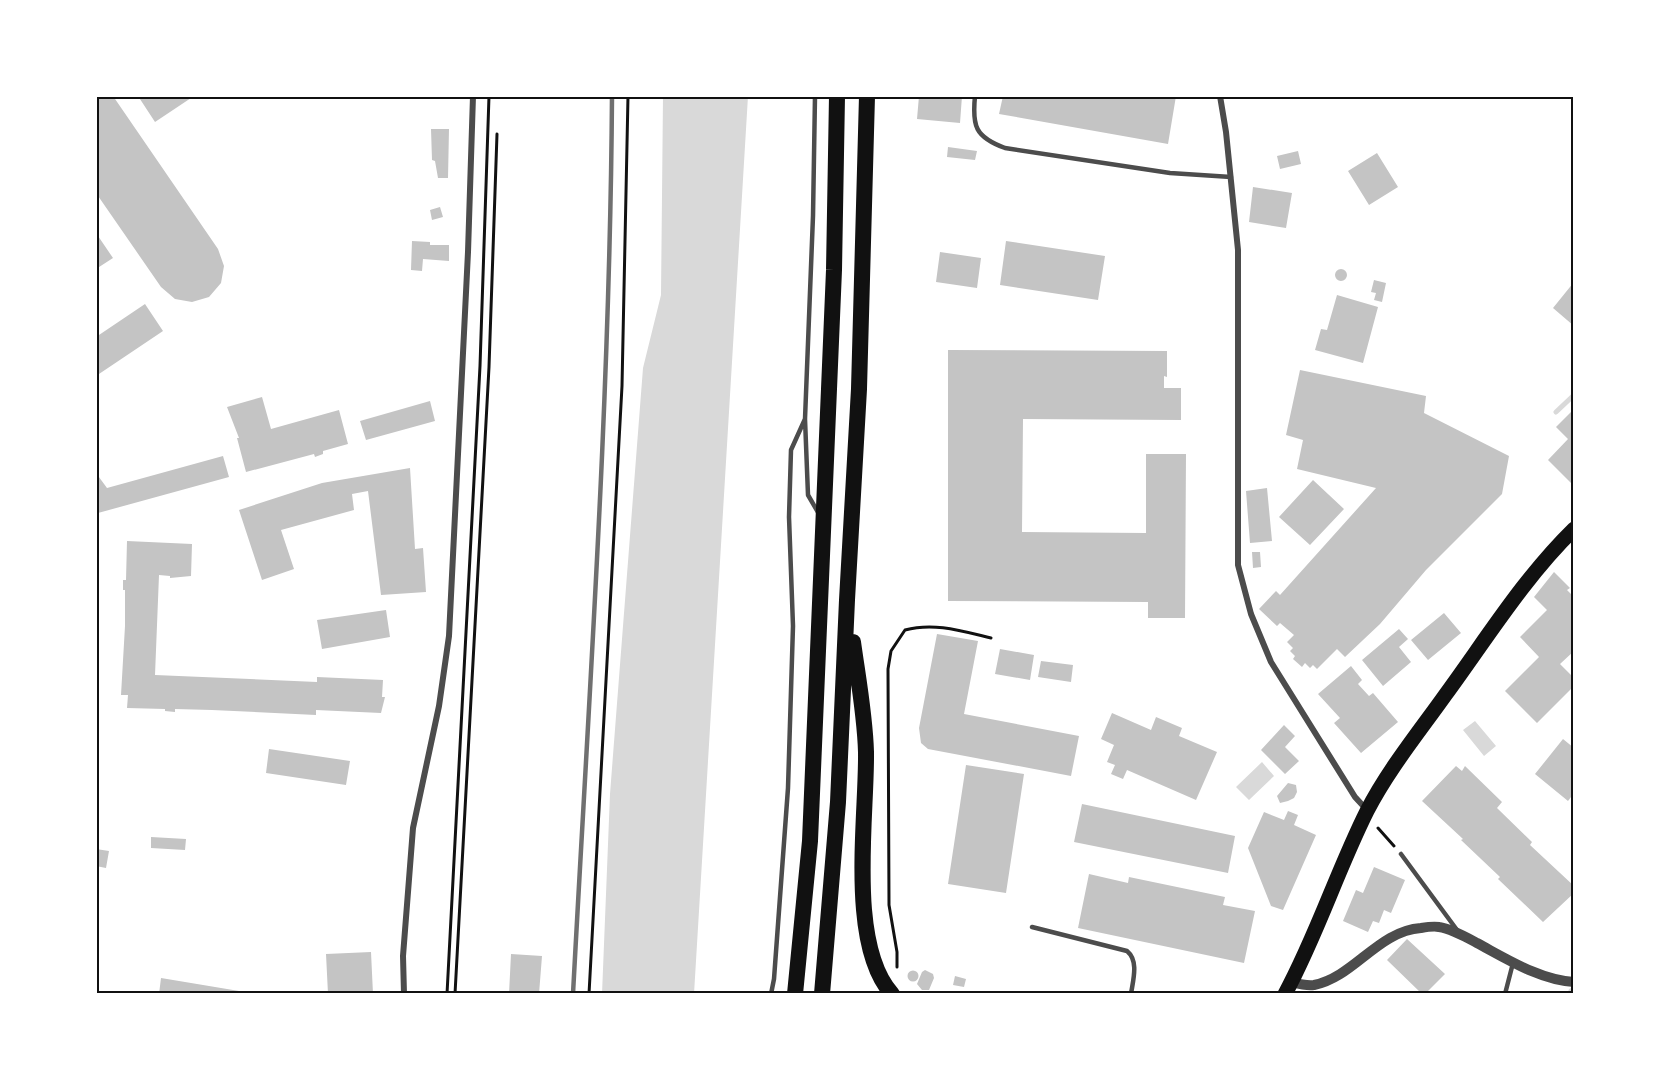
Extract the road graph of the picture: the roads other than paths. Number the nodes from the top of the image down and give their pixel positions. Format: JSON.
{"nodes":[{"id":1,"x":473,"y":96,"type":"edge"},
{"id":2,"x":814,"y":96,"type":"edge"},
{"id":3,"x":837,"y":96,"type":"edge"},
{"id":4,"x":867,"y":96,"type":"edge"},
{"id":5,"x":975,"y":96,"type":"edge"},
{"id":6,"x":1220,"y":96,"type":"edge"},
{"id":7,"x":1231,"y":177,"type":"junction"},
{"id":8,"x":805,"y":419,"type":"junction"},
{"id":9,"x":823,"y":521,"type":"junction"},
{"id":10,"x":1574,"y":529,"type":"edge"},
{"id":11,"x":847,"y":600,"type":"junction"},
{"id":12,"x":1368,"y":811,"type":"junction"},
{"id":13,"x":1401,"y":854,"type":"road end"},
{"id":14,"x":1032,"y":927,"type":"dead end"},
{"id":15,"x":1461,"y":934,"type":"junction"},
{"id":16,"x":1513,"y":963,"type":"junction"},
{"id":17,"x":1574,"y":982,"type":"edge"},
{"id":18,"x":1288,"y":988,"type":"edge"},
{"id":19,"x":796,"y":989,"type":"edge"},
{"id":20,"x":404,"y":994,"type":"edge"},
{"id":21,"x":771,"y":994,"type":"edge"},
{"id":22,"x":822,"y":994,"type":"edge"},
{"id":23,"x":892,"y":994,"type":"edge"},
{"id":24,"x":1131,"y":994,"type":"edge"},
{"id":25,"x":1505,"y":994,"type":"edge"}],
"edges":[{"from":1,"to":20,"type":"street"},
{"from":2,"to":8,"type":"lane"},
{"from":3,"to":9,"type":"highway"},
{"from":4,"to":11,"type":"highway"},
{"from":5,"to":7,"type":"lane"},
{"from":6,"to":7,"type":"street"},
{"from":7,"to":12,"type":"street"},
{"from":8,"to":9,"type":"lane"},
{"from":8,"to":21,"type":"lane"},
{"from":9,"to":19,"type":"highway"},
{"from":10,"to":12,"type":"main road"},
{"from":11,"to":22,"type":"highway"},
{"from":11,"to":23,"type":"highway"},
{"from":12,"to":18,"type":"main road"},
{"from":13,"to":15,"type":"lane"},
{"from":14,"to":24,"type":"lane"},
{"from":15,"to":16,"type":"street"},
{"from":15,"to":18,"type":"street"},
{"from":16,"to":17,"type":"street"},
{"from":16,"to":25,"type":"lane"}]}
